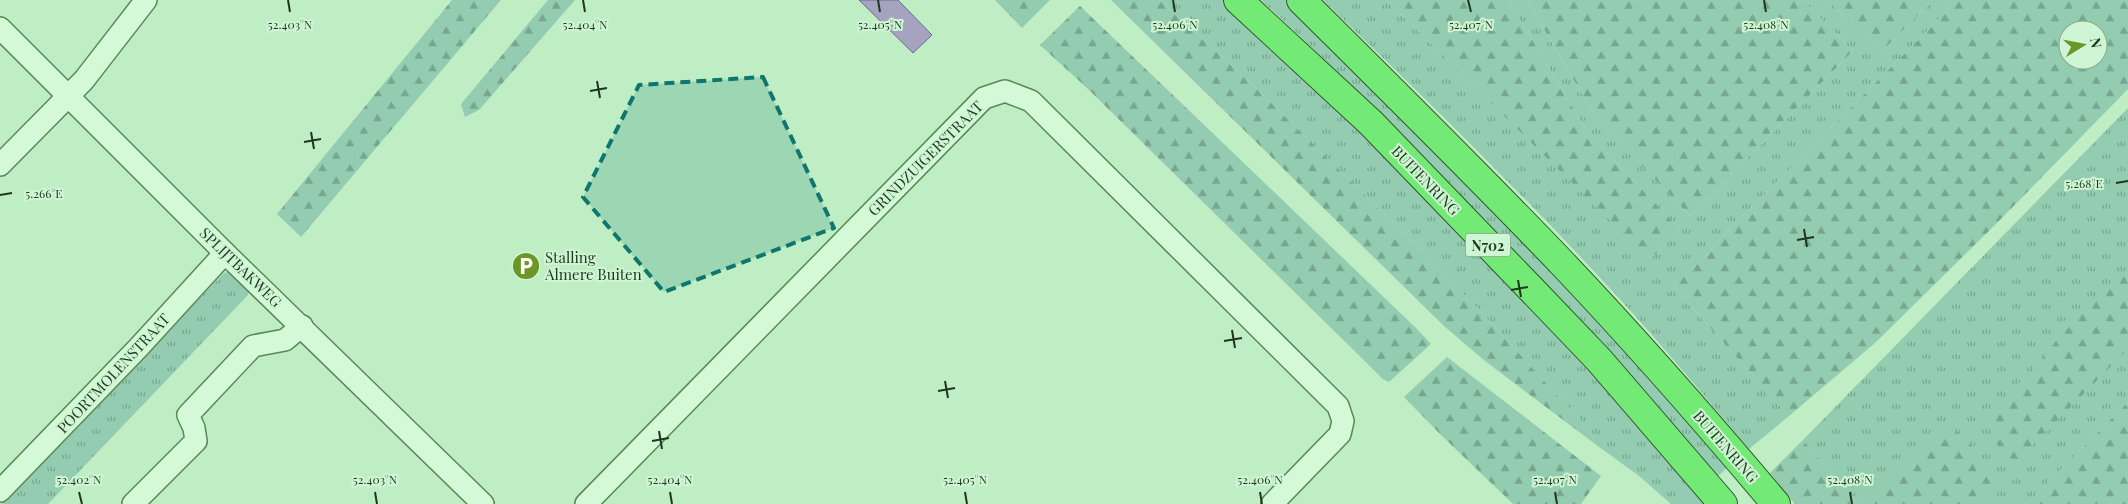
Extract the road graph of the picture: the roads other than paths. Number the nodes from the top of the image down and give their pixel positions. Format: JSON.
{"nodes":[{"id":1,"x":146,"y":0,"type":"edge"},
{"id":2,"x":1238,"y":0,"type":"edge"},
{"id":3,"x":1301,"y":0,"type":"edge"},
{"id":4,"x":0,"y":28,"type":"edge"},
{"id":5,"x":68,"y":97,"type":"junction"},
{"id":6,"x":0,"y":165,"type":"edge"},
{"id":7,"x":225,"y":253,"type":"junction"},
{"id":8,"x":302,"y":326,"type":"junction"},
{"id":9,"x":0,"y":491,"type":"edge"},
{"id":10,"x":476,"y":502,"type":"edge"},
{"id":11,"x":133,"y":504,"type":"edge"},
{"id":12,"x":586,"y":504,"type":"edge"},
{"id":13,"x":1272,"y":504,"type":"edge"},
{"id":14,"x":1723,"y":504,"type":"edge"},
{"id":15,"x":1776,"y":504,"type":"edge"}],
"edges":[{"from":1,"to":5,"type":"street"},
{"from":2,"to":14,"type":"highway","name":"BUITENRING","number":"N702"},
{"from":3,"to":15,"type":"highway","name":"BUITENRING","number":"N702"},
{"from":4,"to":5,"type":"street","name":"SPLIJTBAKWEG"},
{"from":5,"to":6,"type":"street"},
{"from":5,"to":7,"type":"street","name":"SPLIJTBAKWEG"},
{"from":7,"to":8,"type":"street","name":"SPLIJTBAKWEG"},
{"from":7,"to":9,"type":"street","name":"POORTMOLENSTRAAT"},
{"from":8,"to":10,"type":"street","name":"SPLIJTBAKWEG"},
{"from":8,"to":11,"type":"street"},
{"from":12,"to":13,"type":"street","name":"GRINDZUIGERSTRAAT"}]}
